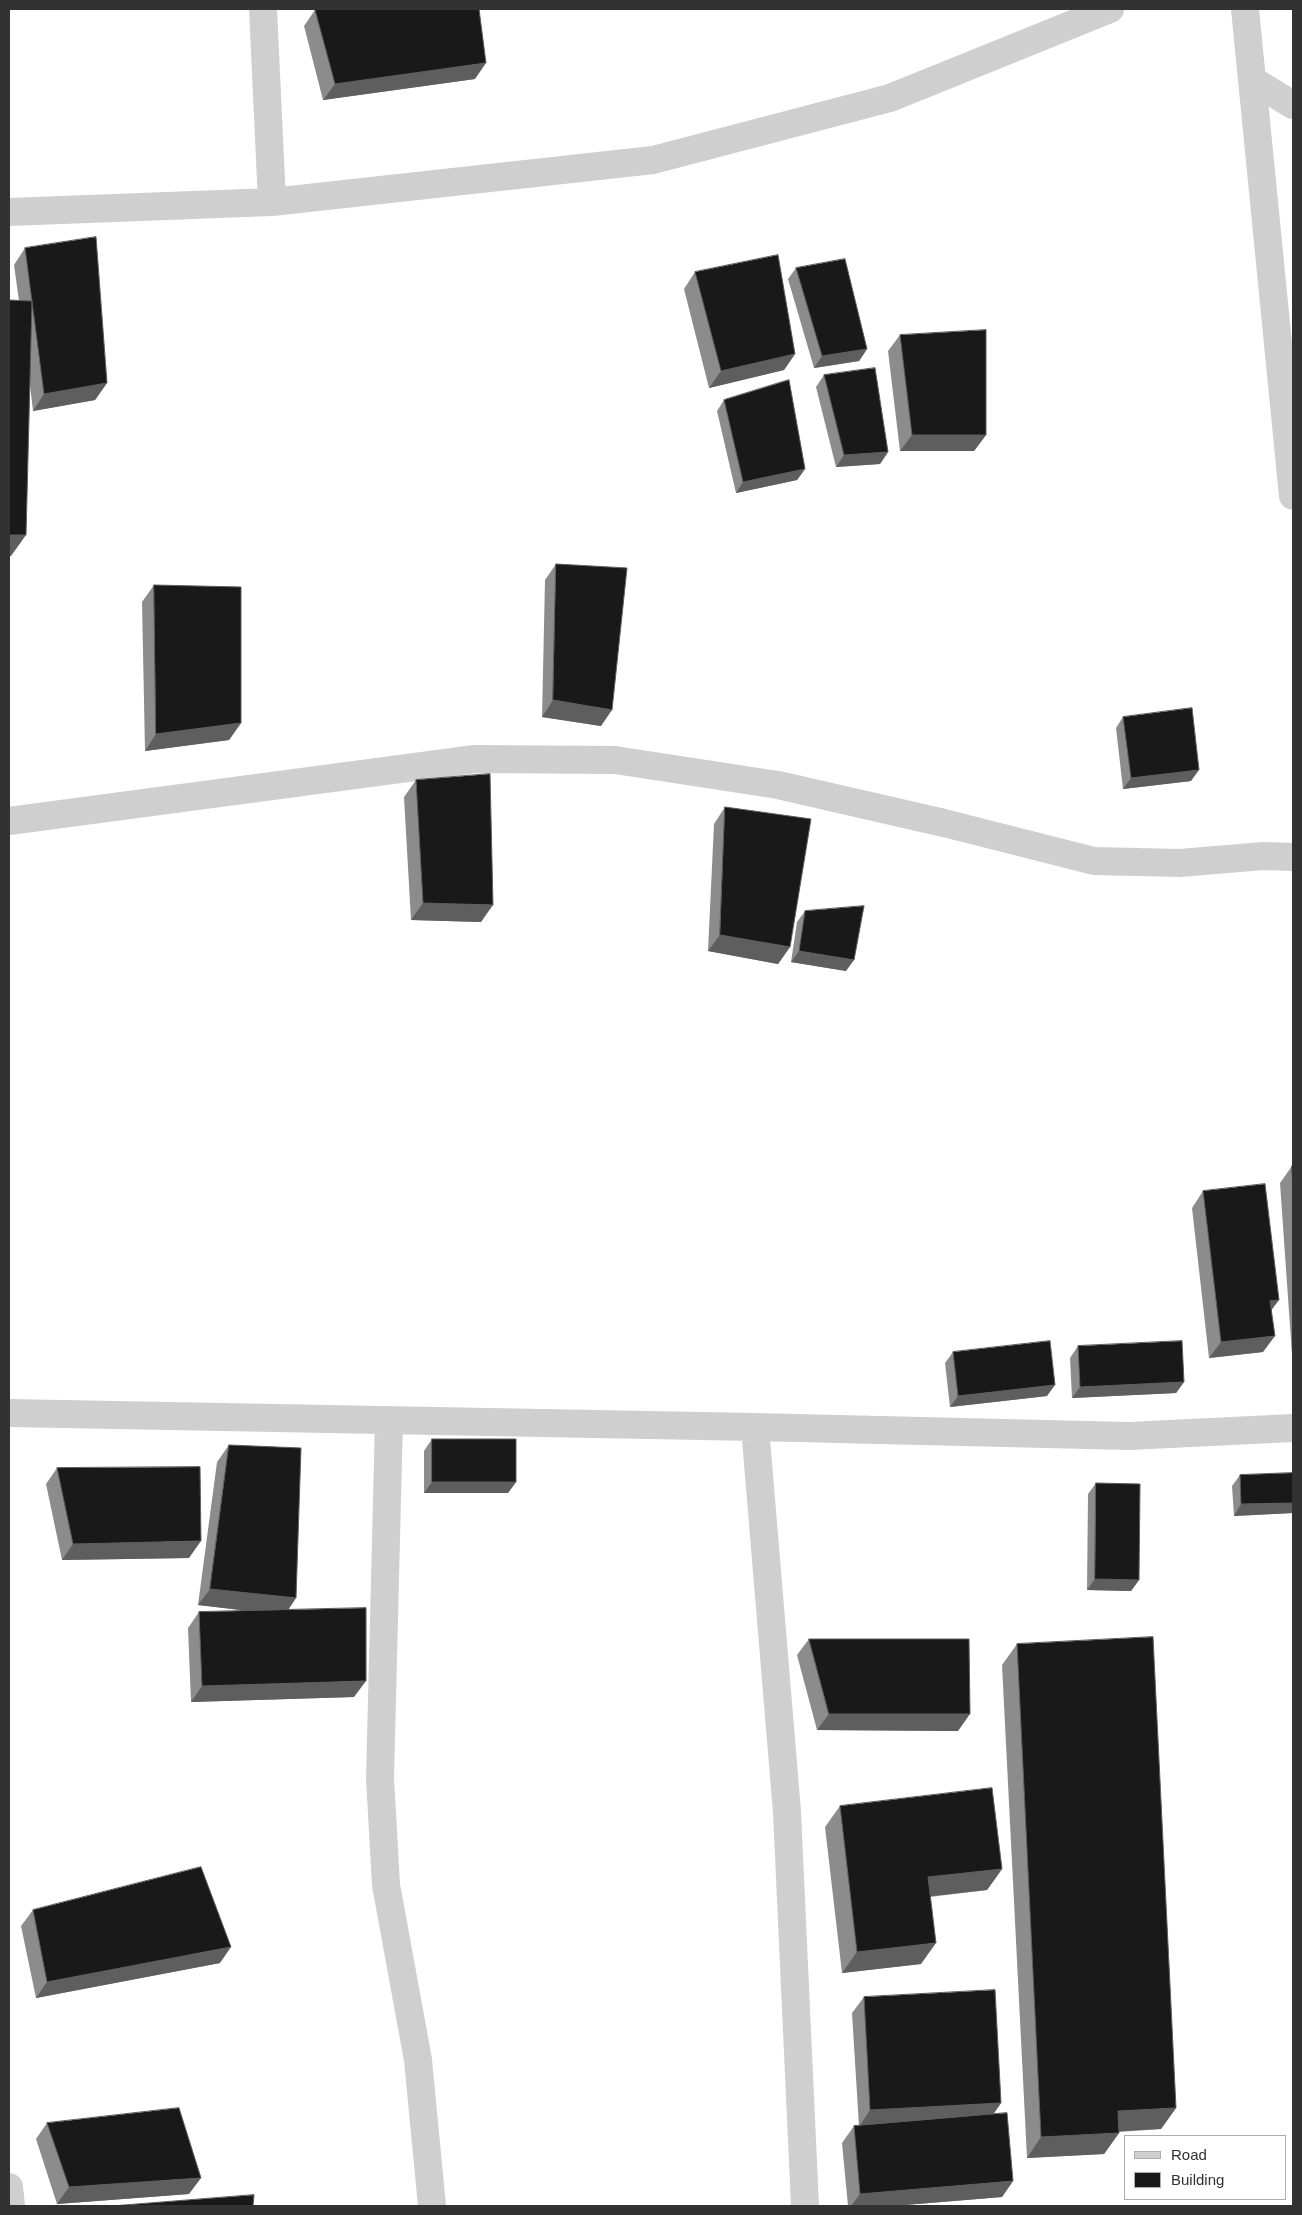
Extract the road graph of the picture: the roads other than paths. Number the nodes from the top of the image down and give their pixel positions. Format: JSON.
{"nodes":[{"id":1,"x":263,"y":9,"type":"edge"},
{"id":2,"x":1110,"y":9,"type":"edge"},
{"id":3,"x":1245,"y":9,"type":"edge"},
{"id":4,"x":1252,"y":80,"type":"junction"},
{"id":5,"x":1293,"y":105,"type":"edge"},
{"id":6,"x":272,"y":202,"type":"junction"},
{"id":7,"x":9,"y":212,"type":"edge"},
{"id":8,"x":1293,"y":496,"type":"edge"},
{"id":9,"x":9,"y":821,"type":"edge"},
{"id":10,"x":1293,"y":858,"type":"edge"},
{"id":11,"x":9,"y":1413,"type":"edge"},
{"id":12,"x":389,"y":1420,"type":"junction"},
{"id":13,"x":755,"y":1427,"type":"junction"},
{"id":14,"x":1293,"y":1428,"type":"edge"},
{"id":15,"x":9,"y":2187,"type":"edge"},
{"id":16,"x":11,"y":2206,"type":"edge"},
{"id":17,"x":432,"y":2206,"type":"edge"},
{"id":18,"x":805,"y":2206,"type":"edge"}],
"edges":[{"from":1,"to":6,"type":"street"},
{"from":2,"to":6,"type":"street"},
{"from":3,"to":4,"type":"street"},
{"from":4,"to":5,"type":"street"},
{"from":4,"to":8,"type":"street"},
{"from":6,"to":7,"type":"street"},
{"from":9,"to":10,"type":"street"},
{"from":11,"to":12,"type":"street"},
{"from":12,"to":13,"type":"street"},
{"from":12,"to":17,"type":"street"},
{"from":13,"to":14,"type":"street"},
{"from":13,"to":18,"type":"street"},
{"from":15,"to":16,"type":"street"}]}
